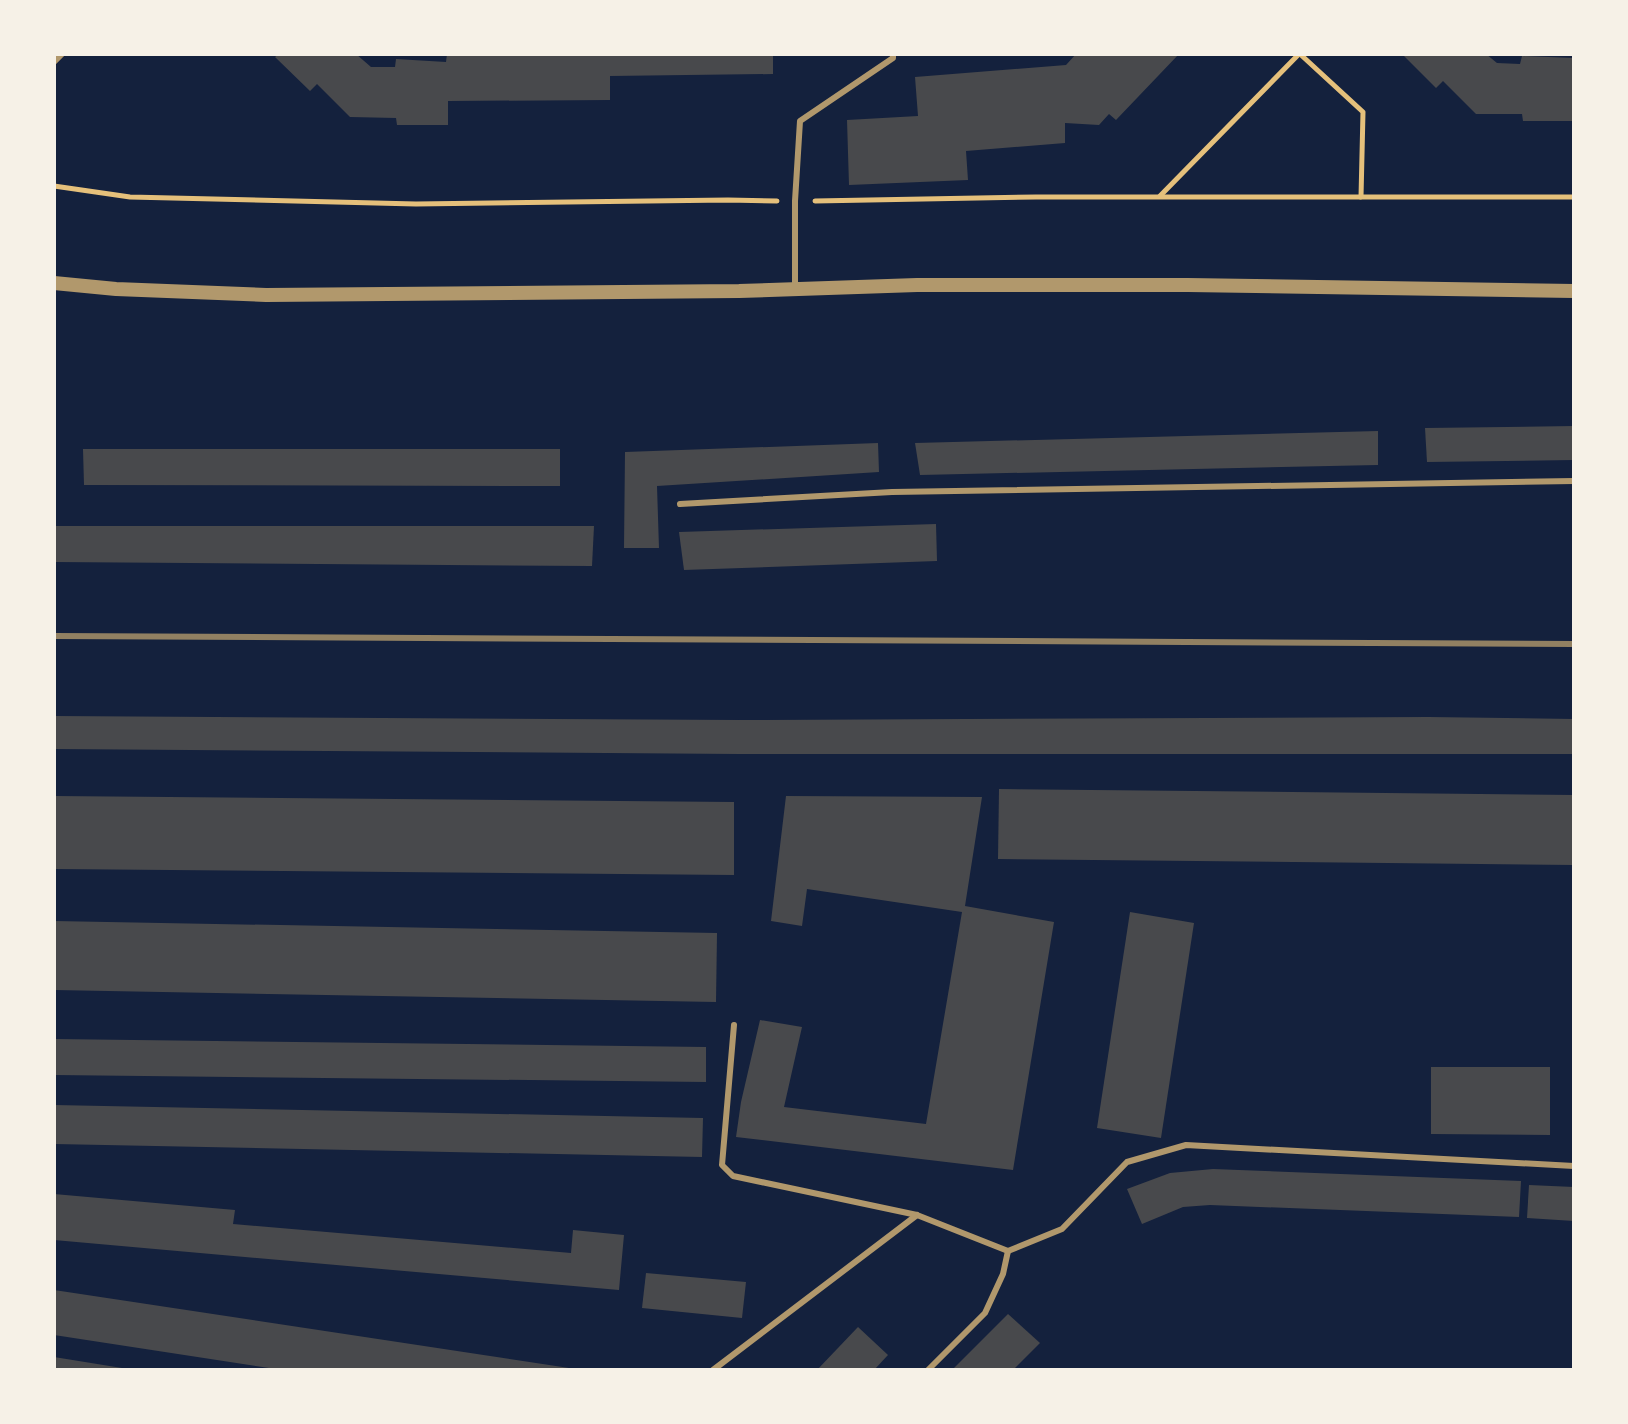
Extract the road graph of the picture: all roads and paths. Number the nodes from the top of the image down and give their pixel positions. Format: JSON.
{"nodes":[{"id":1,"x":62,"y":54,"type":"edge"},
{"id":2,"x":893,"y":54,"type":"edge"},
{"id":3,"x":1299,"y":54,"type":"edge"},
{"id":4,"x":54,"y":62,"type":"edge"},
{"id":5,"x":1159,"y":197,"type":"dead end"},
{"id":6,"x":1361,"y":197,"type":"dead end"},
{"id":7,"x":54,"y":283,"type":"edge"},
{"id":8,"x":795,"y":289,"type":"junction"},
{"id":9,"x":1574,"y":291,"type":"edge"},
{"id":10,"x":1574,"y":481,"type":"edge"},
{"id":11,"x":680,"y":504,"type":"dead end"},
{"id":12,"x":734,"y":1025,"type":"dead end"},
{"id":13,"x":1574,"y":1166,"type":"edge"},
{"id":14,"x":917,"y":1215,"type":"junction"},
{"id":15,"x":1008,"y":1251,"type":"junction"},
{"id":16,"x":713,"y":1370,"type":"edge"},
{"id":17,"x":928,"y":1370,"type":"edge"}],
"edges":[{"from":1,"to":4,"type":"lane"},
{"from":2,"to":8,"type":"lane"},
{"from":3,"to":5,"type":"path"},
{"from":3,"to":6,"type":"path"},
{"from":7,"to":8,"type":"street"},
{"from":8,"to":9,"type":"street"},
{"from":10,"to":11,"type":"lane"},
{"from":12,"to":14,"type":"lane"},
{"from":13,"to":15,"type":"lane"},
{"from":14,"to":15,"type":"lane"},
{"from":14,"to":16,"type":"lane"},
{"from":15,"to":17,"type":"lane"}]}
